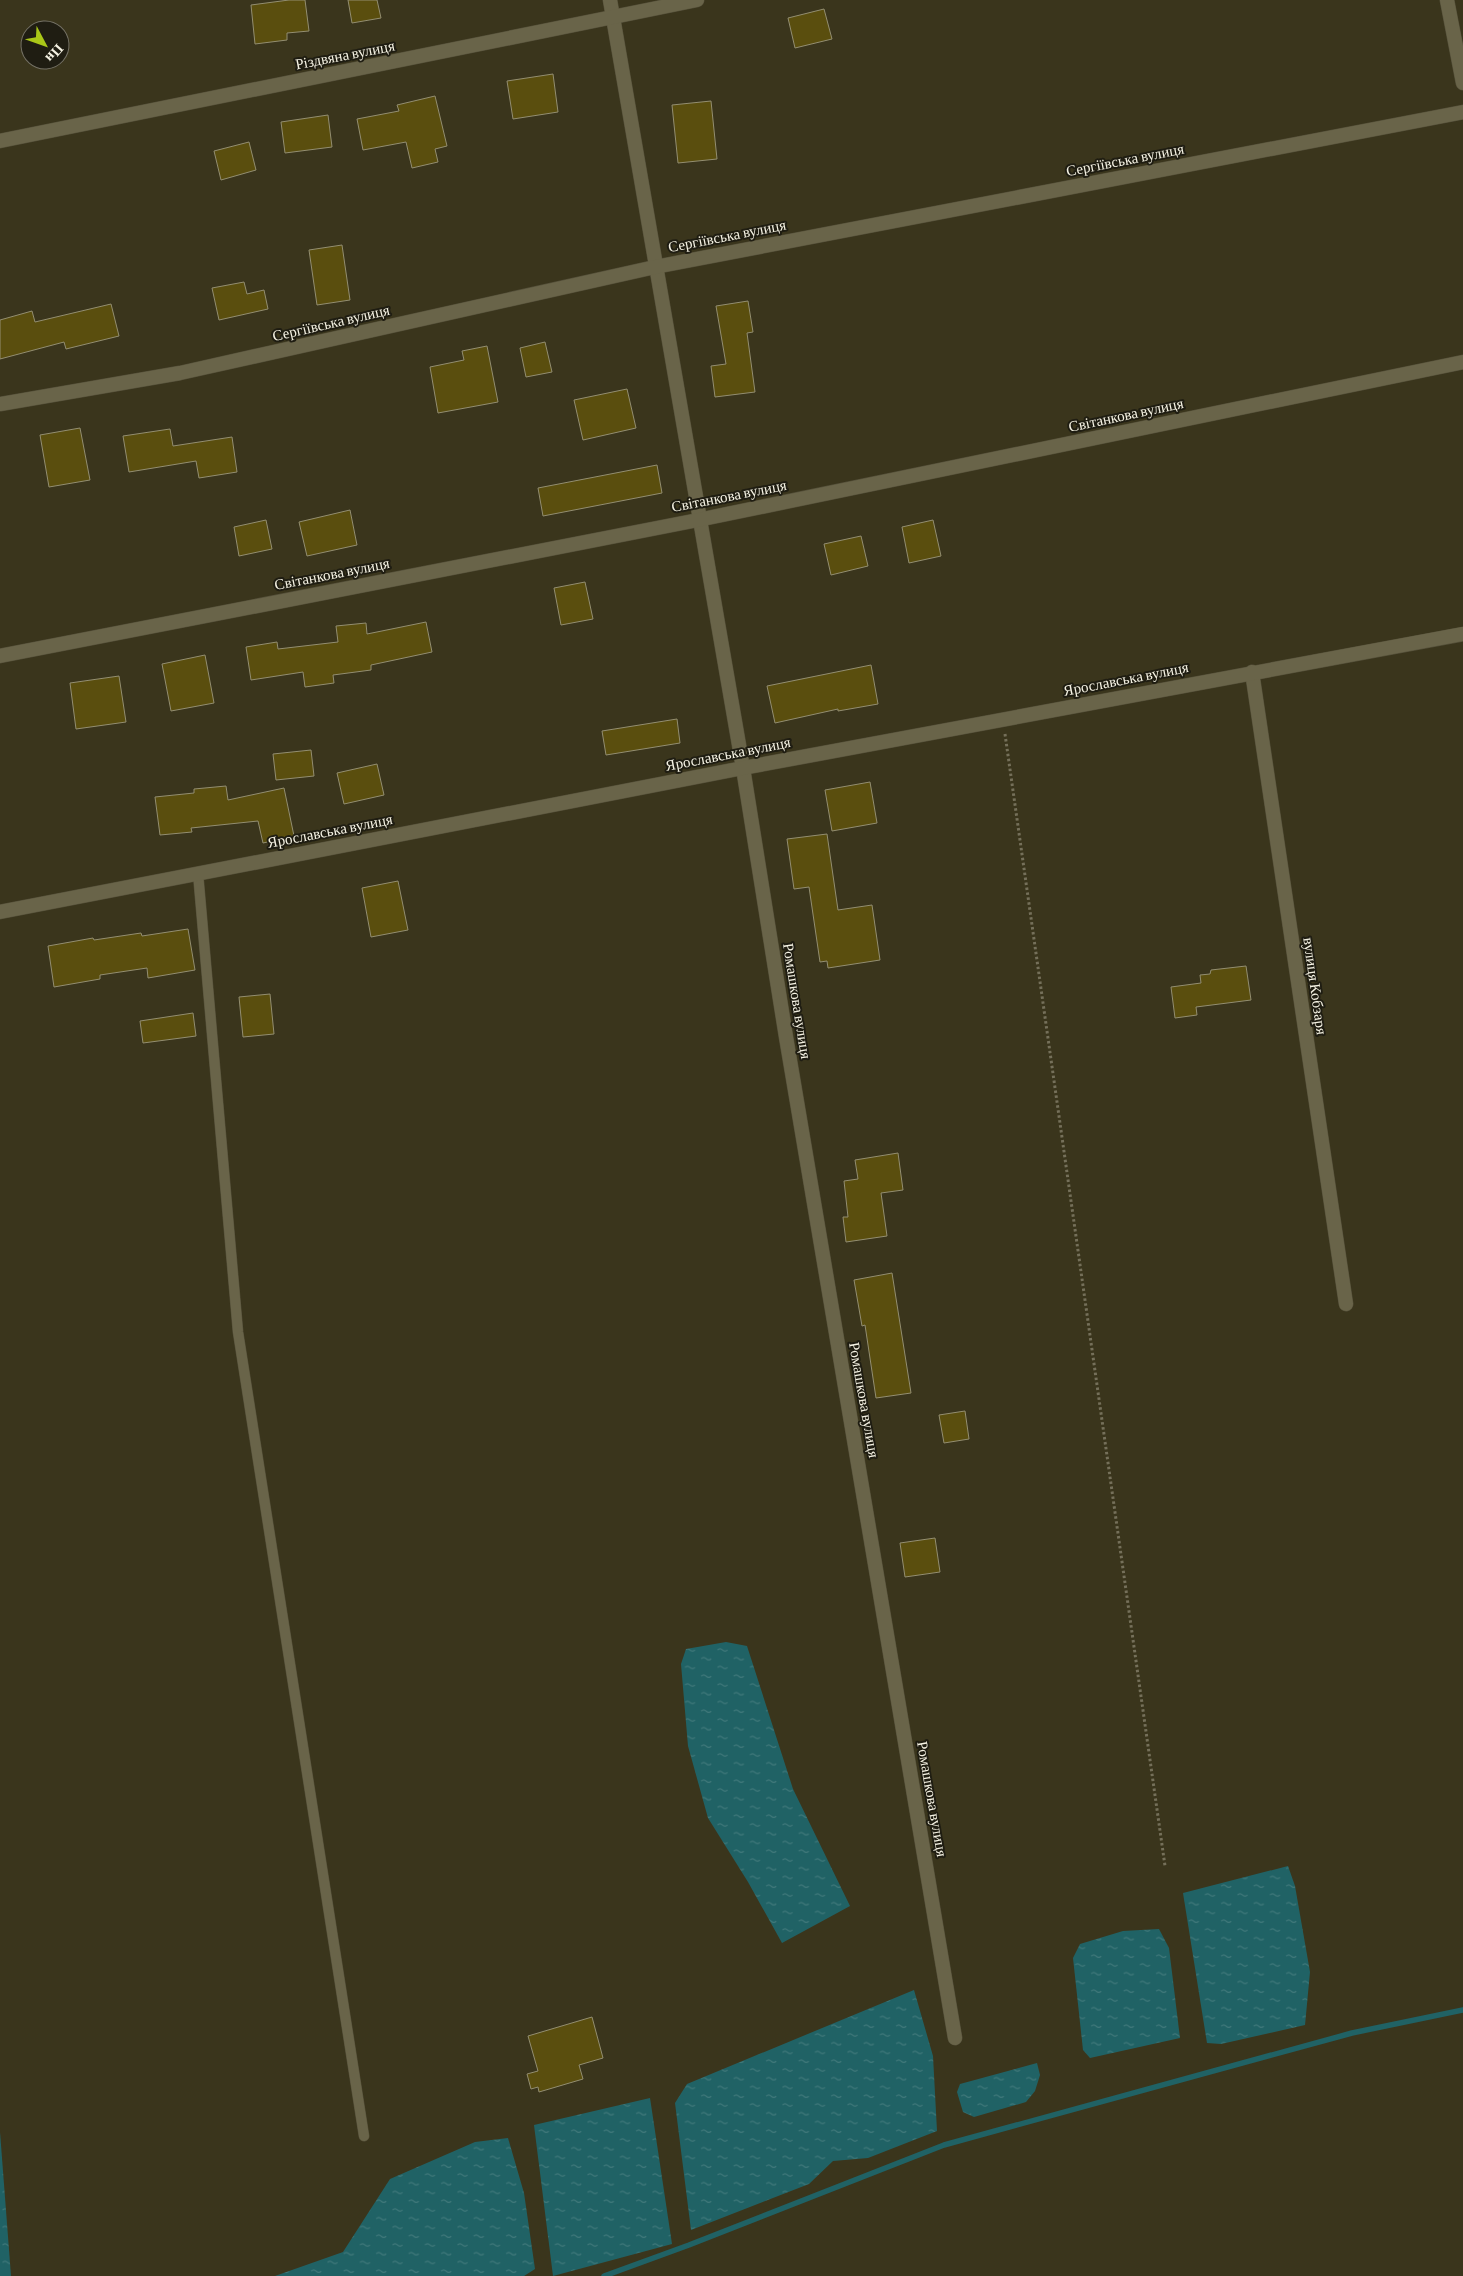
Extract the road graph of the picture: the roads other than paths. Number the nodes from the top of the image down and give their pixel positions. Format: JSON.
{"nodes":[{"id":1,"x":610,"y":0,"type":"edge"},
{"id":2,"x":697,"y":0,"type":"edge"},
{"id":3,"x":1447,"y":0,"type":"edge"},
{"id":4,"x":613,"y":18,"type":"junction"},
{"id":5,"x":1463,"y":83,"type":"edge"},
{"id":6,"x":1463,"y":112,"type":"edge"},
{"id":7,"x":0,"y":141,"type":"edge"},
{"id":8,"x":655,"y":267,"type":"junction"},
{"id":9,"x":1463,"y":362,"type":"edge"},
{"id":10,"x":0,"y":404,"type":"edge"},
{"id":11,"x":698,"y":520,"type":"junction"},
{"id":12,"x":1463,"y":634,"type":"edge"},
{"id":13,"x":0,"y":656,"type":"edge"},
{"id":14,"x":1252,"y":672,"type":"junction"},
{"id":15,"x":743,"y":768,"type":"junction"},
{"id":16,"x":198,"y":873,"type":"junction"},
{"id":17,"x":0,"y":912,"type":"edge"},
{"id":18,"x":1346,"y":1304,"type":"dead end"},
{"id":19,"x":956,"y":2038,"type":"dead end"},
{"id":20,"x":364,"y":2136,"type":"dead end"}],
"edges":[{"from":1,"to":4,"type":"street","name":"Ромашкова вулиця"},
{"from":2,"to":4,"type":"street","name":"Різдвяна вулиця"},
{"from":3,"to":5,"type":"street"},
{"from":4,"to":7,"type":"street","name":"Різдвяна вулиця"},
{"from":4,"to":8,"type":"street","name":"Ромашкова вулиця"},
{"from":6,"to":8,"type":"street","name":"Сергіївська вулиця"},
{"from":8,"to":10,"type":"street","name":"Сергіївська вулиця"},
{"from":8,"to":11,"type":"street","name":"Ромашкова вулиця"},
{"from":9,"to":11,"type":"street","name":"Світанкова вулиця"},
{"from":11,"to":13,"type":"street","name":"Світанкова вулиця"},
{"from":11,"to":15,"type":"street","name":"Ромашкова вулиця"},
{"from":12,"to":14,"type":"street","name":"Ярославська вулиця"},
{"from":14,"to":15,"type":"street","name":"Ярославська вулиця"},
{"from":14,"to":18,"type":"street","name":"вулиця Кобзаря"},
{"from":15,"to":16,"type":"street","name":"Ярославська вулиця"},
{"from":15,"to":19,"type":"street","name":"Ромашкова вулиця"},
{"from":16,"to":17,"type":"street","name":"Ярославська вулиця"},
{"from":16,"to":20,"type":"lane"}]}
